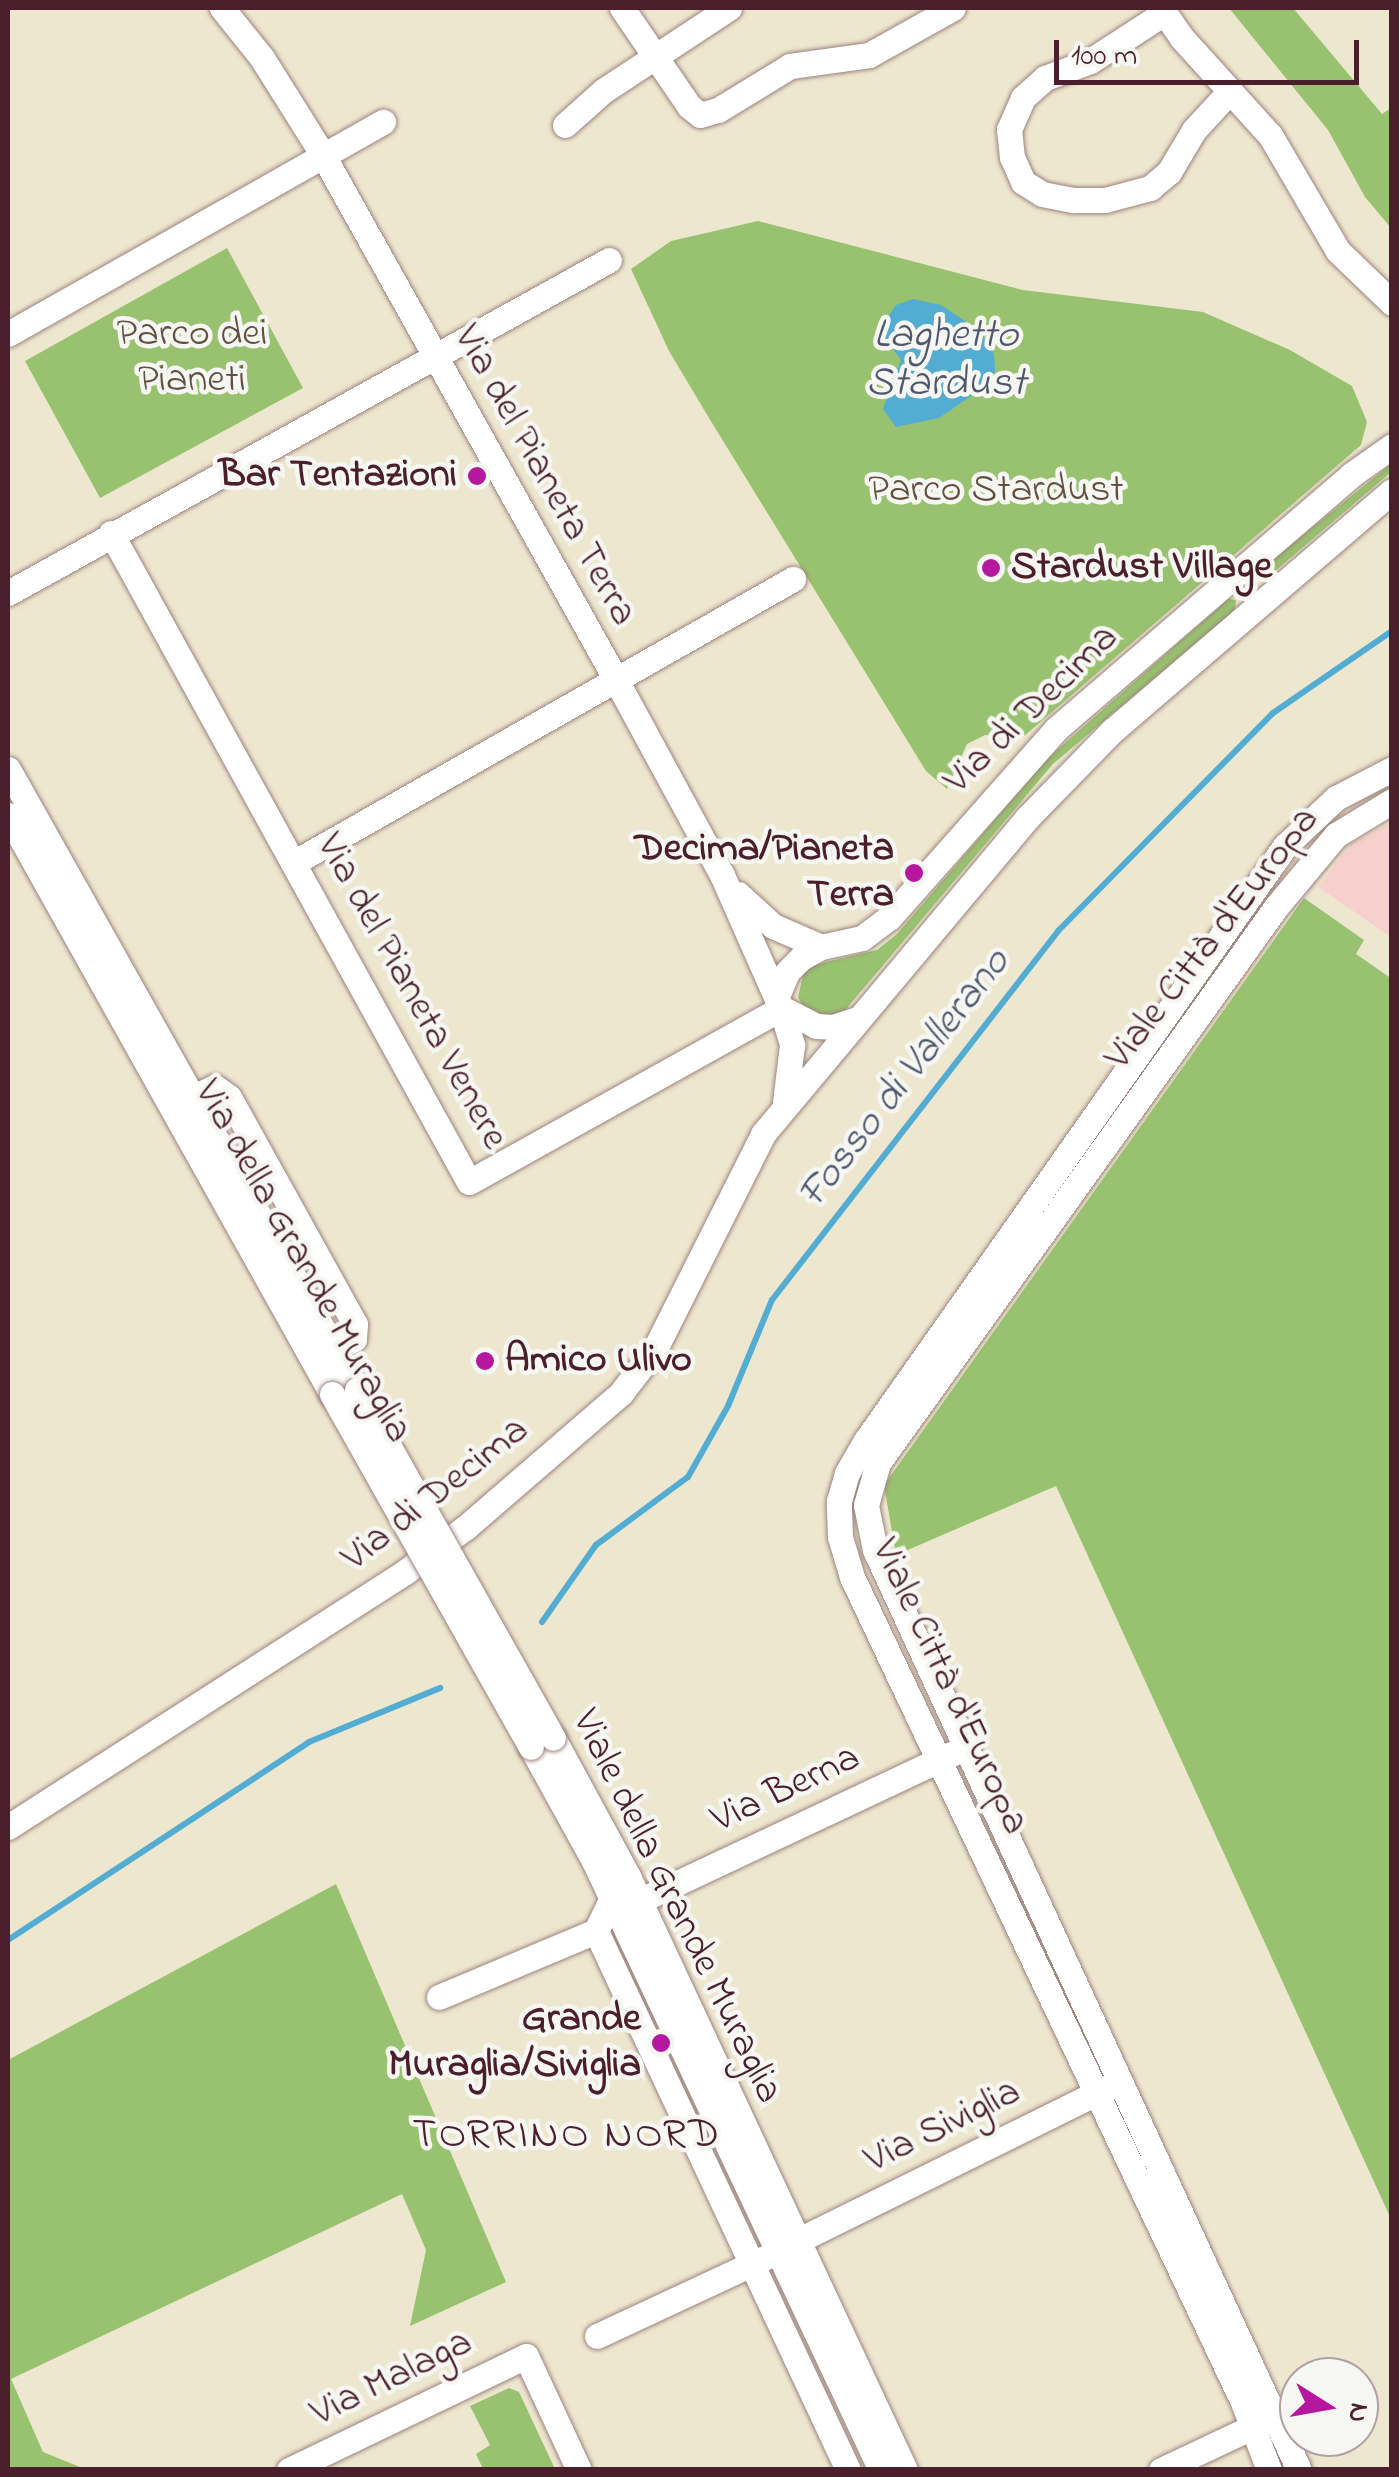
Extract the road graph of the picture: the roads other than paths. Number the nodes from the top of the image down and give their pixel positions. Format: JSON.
{"nodes":[{"id":1,"x":222,"y":8,"type":"edge"},
{"id":2,"x":622,"y":8,"type":"edge"},
{"id":3,"x":729,"y":8,"type":"edge"},
{"id":4,"x":953,"y":8,"type":"edge"},
{"id":5,"x":1162,"y":10,"type":"edge"},
{"id":6,"x":655,"y":58,"type":"junction"},
{"id":7,"x":1230,"y":91,"type":"junction"},
{"id":8,"x":383,"y":122,"type":"dead end"},
{"id":9,"x":565,"y":124,"type":"dead end"},
{"id":10,"x":324,"y":157,"type":"junction"},
{"id":11,"x":609,"y":260,"type":"dead end"},
{"id":12,"x":1392,"y":303,"type":"edge"},
{"id":13,"x":8,"y":334,"type":"edge"},
{"id":14,"x":433,"y":355,"type":"junction"},
{"id":15,"x":1392,"y":446,"type":"edge"},
{"id":16,"x":1392,"y":490,"type":"edge"},
{"id":17,"x":111,"y":533,"type":"junction"},
{"id":18,"x":1233,"y":577,"type":"junction"},
{"id":19,"x":793,"y":579,"type":"dead end"},
{"id":20,"x":8,"y":592,"type":"edge"},
{"id":21,"x":1254,"y":608,"type":"junction"},
{"id":22,"x":616,"y":678,"type":"junction"},
{"id":23,"x":8,"y":769,"type":"edge"},
{"id":24,"x":1392,"y":769,"type":"edge"},
{"id":25,"x":1392,"y":801,"type":"edge"},
{"id":26,"x":8,"y":815,"type":"edge"},
{"id":27,"x":295,"y":862,"type":"junction"},
{"id":28,"x":722,"y":875,"type":"junction"},
{"id":29,"x":822,"y":947,"type":"junction"},
{"id":30,"x":779,"y":1002,"type":"junction"},
{"id":31,"x":855,"y":1020,"type":"junction"},
{"id":32,"x":785,"y":1103,"type":"junction"},
{"id":33,"x":345,"y":1392,"type":"junction"},
{"id":34,"x":542,"y":1743,"type":"junction"},
{"id":35,"x":965,"y":1748,"type":"junction"},
{"id":36,"x":939,"y":1761,"type":"junction"},
{"id":37,"x":8,"y":1827,"type":"edge"},
{"id":38,"x":612,"y":1898,"type":"junction"},
{"id":39,"x":640,"y":1901,"type":"junction"},
{"id":40,"x":596,"y":1931,"type":"junction"},
{"id":41,"x":439,"y":1997,"type":"dead end"},
{"id":42,"x":1109,"y":2087,"type":"junction"},
{"id":43,"x":787,"y":2246,"type":"junction"},
{"id":44,"x":750,"y":2264,"type":"junction"},
{"id":45,"x":598,"y":2336,"type":"dead end"},
{"id":46,"x":1274,"y":2416,"type":"junction"},
{"id":47,"x":1250,"y":2428,"type":"junction"},
{"id":48,"x":292,"y":2469,"type":"edge"},
{"id":49,"x":579,"y":2470,"type":"edge"},
{"id":50,"x":848,"y":2470,"type":"edge"},
{"id":51,"x":880,"y":2470,"type":"edge"},
{"id":52,"x":905,"y":2470,"type":"edge"},
{"id":53,"x":1162,"y":2470,"type":"edge"},
{"id":54,"x":1269,"y":2470,"type":"edge"},
{"id":55,"x":1299,"y":2470,"type":"edge"}],
"edges":[{"from":1,"to":10,"type":"street","name":"Via del Pianeta Terra"},
{"from":2,"to":6,"type":"street"},
{"from":3,"to":6,"type":"street"},
{"from":4,"to":6,"type":"street"},
{"from":5,"to":7,"type":"street"},
{"from":5,"to":7,"type":"street"},
{"from":6,"to":9,"type":"street"},
{"from":7,"to":12,"type":"street"},
{"from":8,"to":10,"type":"street"},
{"from":10,"to":13,"type":"street"},
{"from":10,"to":14,"type":"street","name":"Via del Pianeta Terra"},
{"from":11,"to":14,"type":"street"},
{"from":14,"to":17,"type":"street"},
{"from":14,"to":22,"type":"street","name":"Via del Pianeta Terra"},
{"from":15,"to":18,"type":"street","name":"Via di Decima"},
{"from":16,"to":21,"type":"street","name":"Via di Decima"},
{"from":17,"to":20,"type":"street"},
{"from":17,"to":27,"type":"street","name":"Via del Pianeta Venere"},
{"from":18,"to":21,"type":"street"},
{"from":18,"to":29,"type":"street","name":"Via di Decima"},
{"from":19,"to":22,"type":"street"},
{"from":21,"to":31,"type":"street","name":"Via di Decima"},
{"from":22,"to":27,"type":"street"},
{"from":22,"to":28,"type":"street","name":"Via del Pianeta Terra"},
{"from":23,"to":33,"type":"street","name":"Via della Grande Muraglia"},
{"from":24,"to":36,"type":"street","name":"Viale Città d'Europa"},
{"from":25,"to":35,"type":"street","name":"Viale Città d'Europa"},
{"from":26,"to":33,"type":"street","name":"Via della Grande Muraglia"},
{"from":27,"to":30,"type":"street","name":"Via del Pianeta Venere"},
{"from":28,"to":29,"type":"street"},
{"from":28,"to":30,"type":"street","name":"Via del Pianeta Terra"},
{"from":29,"to":30,"type":"street","name":"Via di Decima"},
{"from":30,"to":31,"type":"street"},
{"from":30,"to":32,"type":"street","name":"Via di Decima"},
{"from":31,"to":32,"type":"street","name":"Via di Decima"},
{"from":32,"to":37,"type":"street","name":"Via di Decima"},
{"from":33,"to":34,"type":"street","name":"Via della Grande Muraglia","bridge":true},
{"from":34,"to":38,"type":"street","name":"Viale della Grande Muraglia"},
{"from":34,"to":39,"type":"street","name":"Viale della Grande Muraglia"},
{"from":35,"to":36,"type":"street","name":"Via Berna"},
{"from":35,"to":42,"type":"street","name":"Viale Città d'Europa"},
{"from":36,"to":39,"type":"street","name":"Via Berna"},
{"from":36,"to":42,"type":"street","name":"Viale Città d'Europa"},
{"from":38,"to":40,"type":"street"},
{"from":38,"to":43,"type":"street","name":"Viale della Grande Muraglia"},
{"from":39,"to":43,"type":"street","name":"Viale della Grande Muraglia"},
{"from":40,"to":41,"type":"street"},
{"from":40,"to":44,"type":"street"},
{"from":42,"to":43,"type":"street","name":"Via Siviglia"},
{"from":42,"to":46,"type":"street","name":"Viale Città d'Europa"},
{"from":42,"to":47,"type":"street","name":"Viale Città d'Europa"},
{"from":43,"to":44,"type":"street","name":"Via Siviglia"},
{"from":43,"to":51,"type":"street","name":"Viale della Grande Muraglia"},
{"from":43,"to":52,"type":"street","name":"Viale della Grande Muraglia"},
{"from":44,"to":45,"type":"street","name":"Via Siviglia"},
{"from":44,"to":50,"type":"street"},
{"from":46,"to":47,"type":"street"},
{"from":46,"to":55,"type":"street","name":"Viale Città d'Europa"},
{"from":47,"to":53,"type":"street"},
{"from":47,"to":54,"type":"street","name":"Viale Città d'Europa"},
{"from":48,"to":49,"type":"street","name":"Via Malaga"}]}
